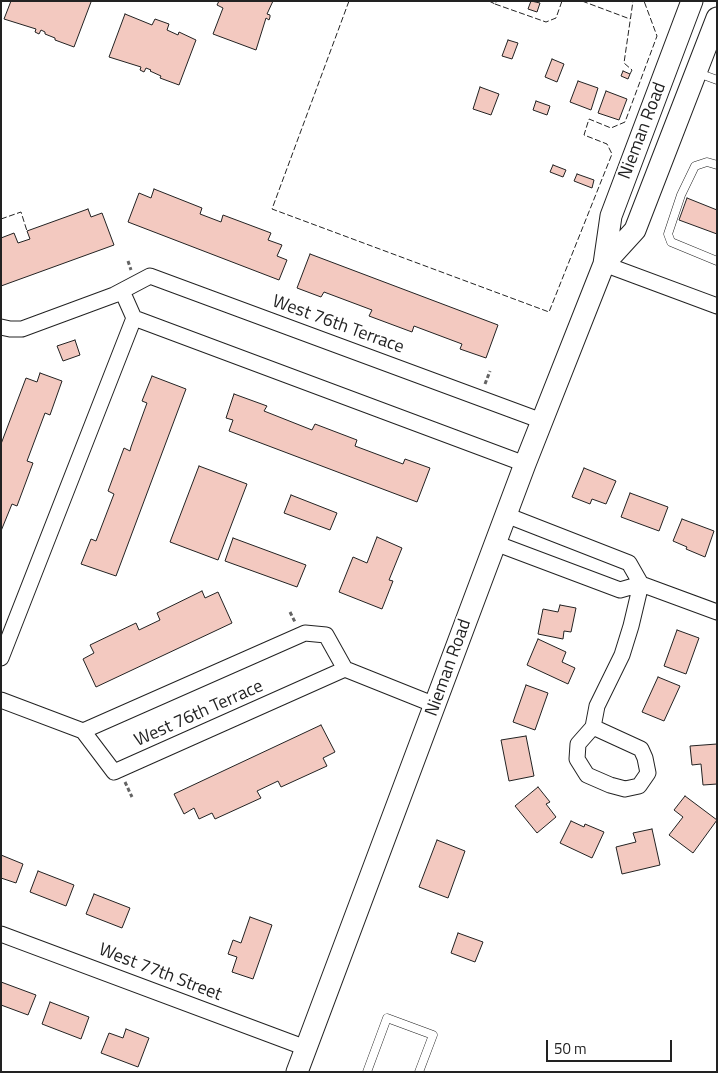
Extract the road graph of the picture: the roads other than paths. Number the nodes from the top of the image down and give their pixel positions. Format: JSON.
{"nodes":[{"id":1,"x":692,"y":1,"type":"edge"},
{"id":2,"x":717,"y":18,"type":"edge"},
{"id":3,"x":696,"y":72,"type":"junction"},
{"id":4,"x":717,"y":80,"type":"edge"},
{"id":5,"x":717,"y":165,"type":"edge"},
{"id":6,"x":717,"y":261,"type":"edge"},
{"id":7,"x":604,"y":264,"type":"junction"},
{"id":8,"x":122,"y":291,"type":"junction"},
{"id":9,"x":717,"y":306,"type":"edge"},
{"id":10,"x":134,"y":318,"type":"junction"},
{"id":11,"x":1,"y":327,"type":"edge"},
{"id":12,"x":542,"y":421,"type":"junction"},
{"id":13,"x":525,"y":464,"type":"junction"},
{"id":14,"x":506,"y":515,"type":"junction"},
{"id":15,"x":495,"y":543,"type":"junction"},
{"id":16,"x":641,"y":584,"type":"junction"},
{"id":17,"x":717,"y":612,"type":"edge"},
{"id":18,"x":1,"y":658,"type":"edge"},
{"id":19,"x":345,"y":669,"type":"junction"},
{"id":20,"x":1,"y":700,"type":"edge"},
{"id":21,"x":435,"y":705,"type":"junction"},
{"id":22,"x":593,"y":727,"type":"junction"},
{"id":23,"x":83,"y":731,"type":"junction"},
{"id":24,"x":1,"y":934,"type":"edge"},
{"id":25,"x":306,"y":1048,"type":"junction"},
{"id":26,"x":297,"y":1072,"type":"edge"},
{"id":27,"x":367,"y":1072,"type":"edge"},
{"id":28,"x":420,"y":1072,"type":"edge"}],
"edges":[{"from":1,"to":7,"type":"street","name":"Nieman Road"},
{"from":2,"to":3,"type":"street","name":"Nieman Road"},
{"from":3,"to":4,"type":"lane"},
{"from":3,"to":7,"type":"street","name":"Nieman Road"},
{"from":5,"to":6,"type":"lane"},
{"from":7,"to":9,"type":"street"},
{"from":7,"to":12,"type":"street","name":"Nieman Road"},
{"from":8,"to":10,"type":"street"},
{"from":8,"to":11,"type":"street","name":"West 76th Terrace"},
{"from":8,"to":12,"type":"street","name":"West 76th Terrace"},
{"from":10,"to":13,"type":"street"},
{"from":10,"to":18,"type":"street"},
{"from":12,"to":13,"type":"street","name":"Nieman Road"},
{"from":13,"to":14,"type":"street","name":"Nieman Road"},
{"from":14,"to":15,"type":"street","name":"Nieman Road"},
{"from":14,"to":16,"type":"street"},
{"from":15,"to":16,"type":"street"},
{"from":15,"to":21,"type":"street","name":"Nieman Road"},
{"from":16,"to":17,"type":"street"},
{"from":16,"to":22,"type":"street"},
{"from":19,"to":21,"type":"street"},
{"from":19,"to":23,"type":"street","name":"West 76th Terrace"},
{"from":19,"to":23,"type":"street","name":"West 76th Terrace"},
{"from":20,"to":23,"type":"street"},
{"from":21,"to":25,"type":"street","name":"Nieman Road"},
{"from":22,"to":22,"type":"street"},
{"from":24,"to":25,"type":"street","name":"West 77th Street"},
{"from":25,"to":26,"type":"street","name":"Nieman Road"},
{"from":27,"to":28,"type":"lane"}]}
